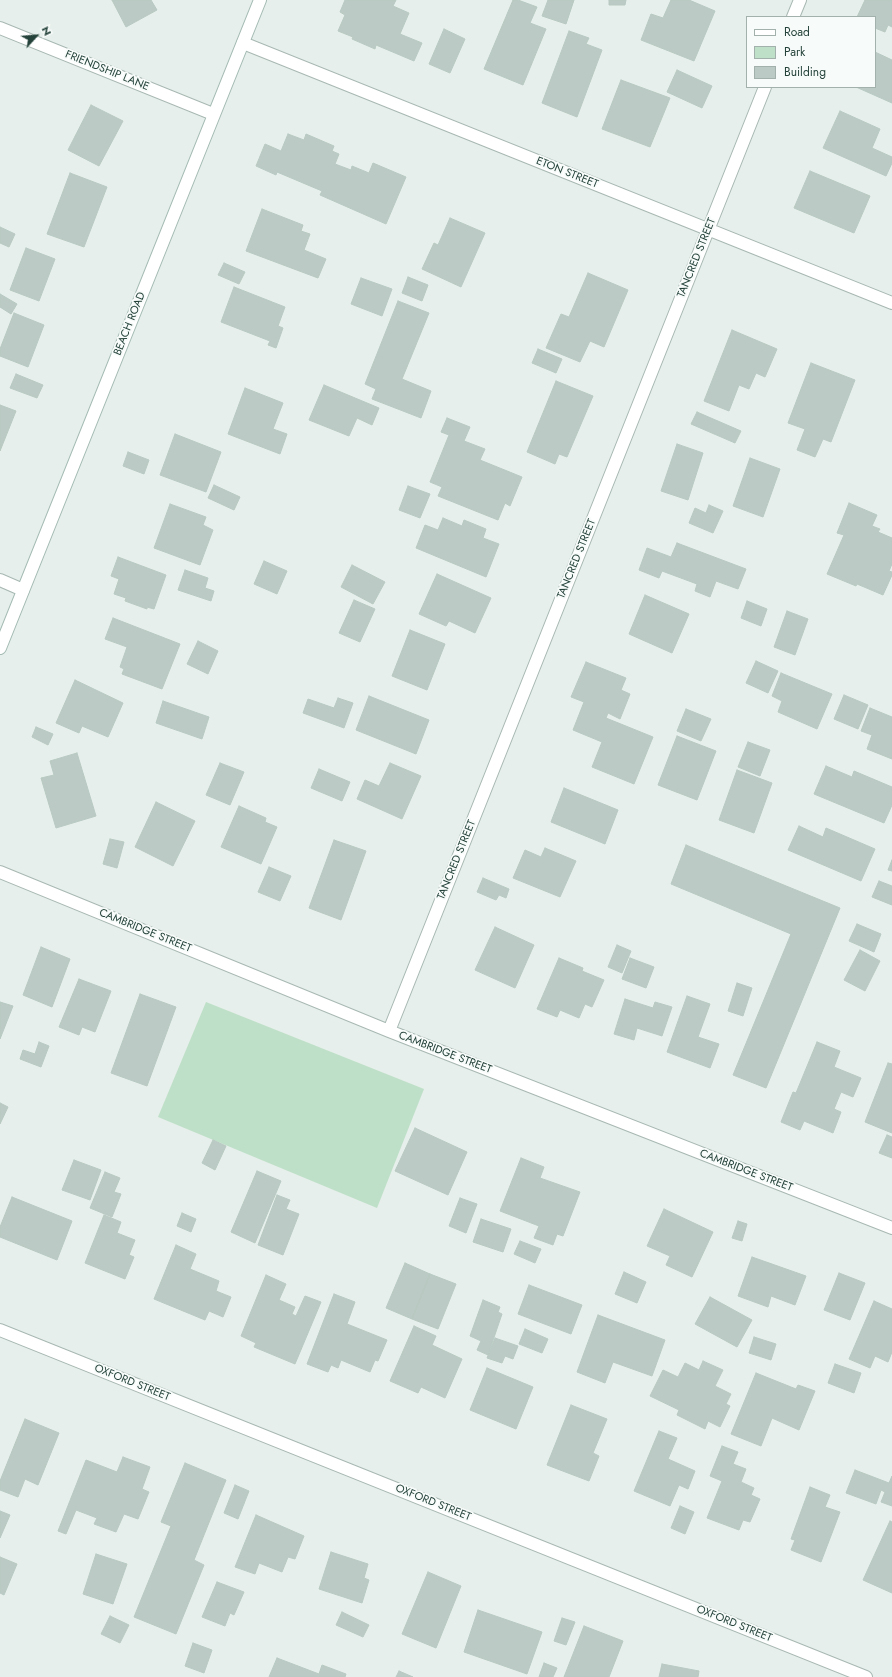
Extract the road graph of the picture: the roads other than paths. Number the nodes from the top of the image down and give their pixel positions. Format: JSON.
{"nodes":[{"id":1,"x":260,"y":0,"type":"edge"},
{"id":2,"x":800,"y":0,"type":"edge"},
{"id":3,"x":793,"y":16,"type":"edge"},
{"id":4,"x":0,"y":28,"type":"edge"},
{"id":5,"x":243,"y":43,"type":"junction"},
{"id":6,"x":765,"y":88,"type":"edge"},
{"id":7,"x":213,"y":114,"type":"junction"},
{"id":8,"x":708,"y":230,"type":"junction"},
{"id":9,"x":892,"y":303,"type":"edge"},
{"id":10,"x":0,"y":580,"type":"edge"},
{"id":11,"x":23,"y":590,"type":"junction"},
{"id":12,"x":0,"y":648,"type":"edge"},
{"id":13,"x":0,"y":872,"type":"edge"},
{"id":14,"x":389,"y":1031,"type":"junction"},
{"id":15,"x":892,"y":1228,"type":"edge"},
{"id":16,"x":0,"y":1330,"type":"edge"},
{"id":17,"x":866,"y":1677,"type":"edge"}],
"edges":[{"from":1,"to":5,"type":"street","name":"BEACH ROAD"},
{"from":2,"to":3,"type":"street"},
{"from":4,"to":7,"type":"street","name":"FRIENDSHIP LANE"},
{"from":5,"to":7,"type":"street","name":"BEACH ROAD"},
{"from":5,"to":8,"type":"street","name":"ETON STREET"},
{"from":6,"to":8,"type":"street","name":"TANCRED STREET"},
{"from":7,"to":11,"type":"street","name":"BEACH ROAD"},
{"from":8,"to":9,"type":"street","name":"ETON STREET"},
{"from":8,"to":14,"type":"street","name":"TANCRED STREET"},
{"from":10,"to":11,"type":"street"},
{"from":11,"to":12,"type":"street","name":"BEACH ROAD"},
{"from":13,"to":14,"type":"street","name":"CAMBRIDGE STREET"},
{"from":14,"to":15,"type":"street","name":"CAMBRIDGE STREET"},
{"from":16,"to":17,"type":"street","name":"OXFORD STREET"}]}
